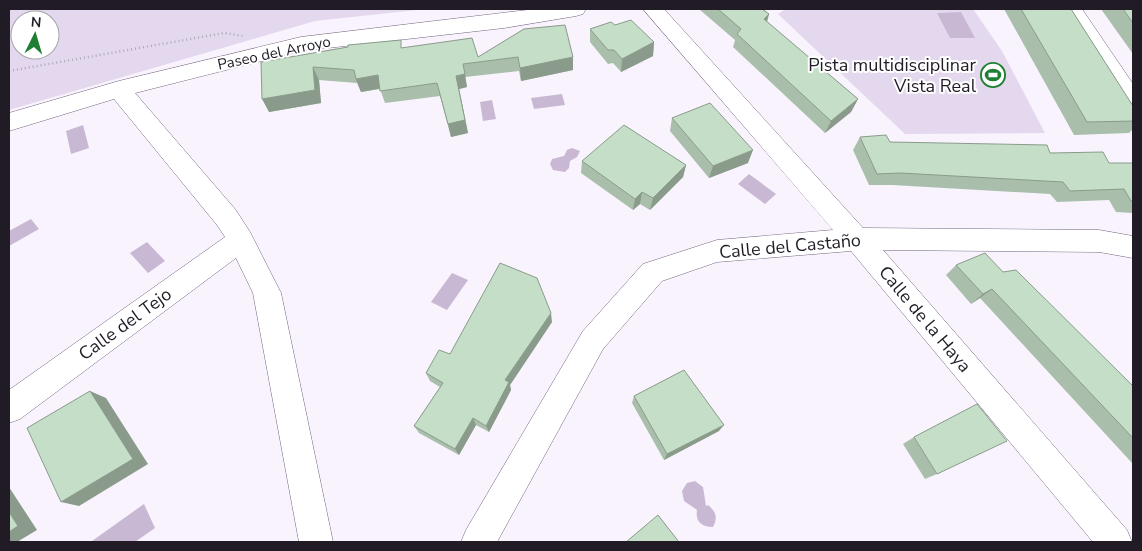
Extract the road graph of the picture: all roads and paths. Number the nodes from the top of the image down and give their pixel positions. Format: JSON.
{"nodes":[{"id":1,"x":576,"y":9,"type":"edge"},
{"id":2,"x":653,"y":9,"type":"edge"},
{"id":3,"x":1072,"y":9,"type":"edge"},
{"id":4,"x":253,"y":37,"type":"dead end"},
{"id":5,"x":9,"y":72,"type":"edge"},
{"id":6,"x":119,"y":89,"type":"junction"},
{"id":7,"x":1133,"y":102,"type":"edge"},
{"id":8,"x":9,"y":122,"type":"edge"},
{"id":9,"x":857,"y":239,"type":"junction"},
{"id":10,"x":241,"y":240,"type":"junction"},
{"id":11,"x":1133,"y":247,"type":"edge"},
{"id":12,"x":9,"y":408,"type":"edge"},
{"id":13,"x":316,"y":542,"type":"edge"},
{"id":14,"x":478,"y":542,"type":"edge"},
{"id":15,"x":1115,"y":542,"type":"edge"}],
"edges":[{"from":1,"to":6,"type":"street","name":"Paseo del Arroyo"},
{"from":2,"to":9,"type":"street","name":"Calle de la Haya"},
{"from":3,"to":7,"type":"street"},
{"from":4,"to":5,"type":"path"},
{"from":6,"to":8,"type":"street","name":"Paseo del Arroyo"},
{"from":6,"to":10,"type":"street"},
{"from":9,"to":11,"type":"street","name":"Calle del Castaño"},
{"from":9,"to":14,"type":"street","name":"Calle del Castaño"},
{"from":9,"to":15,"type":"street","name":"Calle de la Haya"},
{"from":10,"to":12,"type":"street","name":"Calle del Tejo"},
{"from":10,"to":13,"type":"street"}]}
